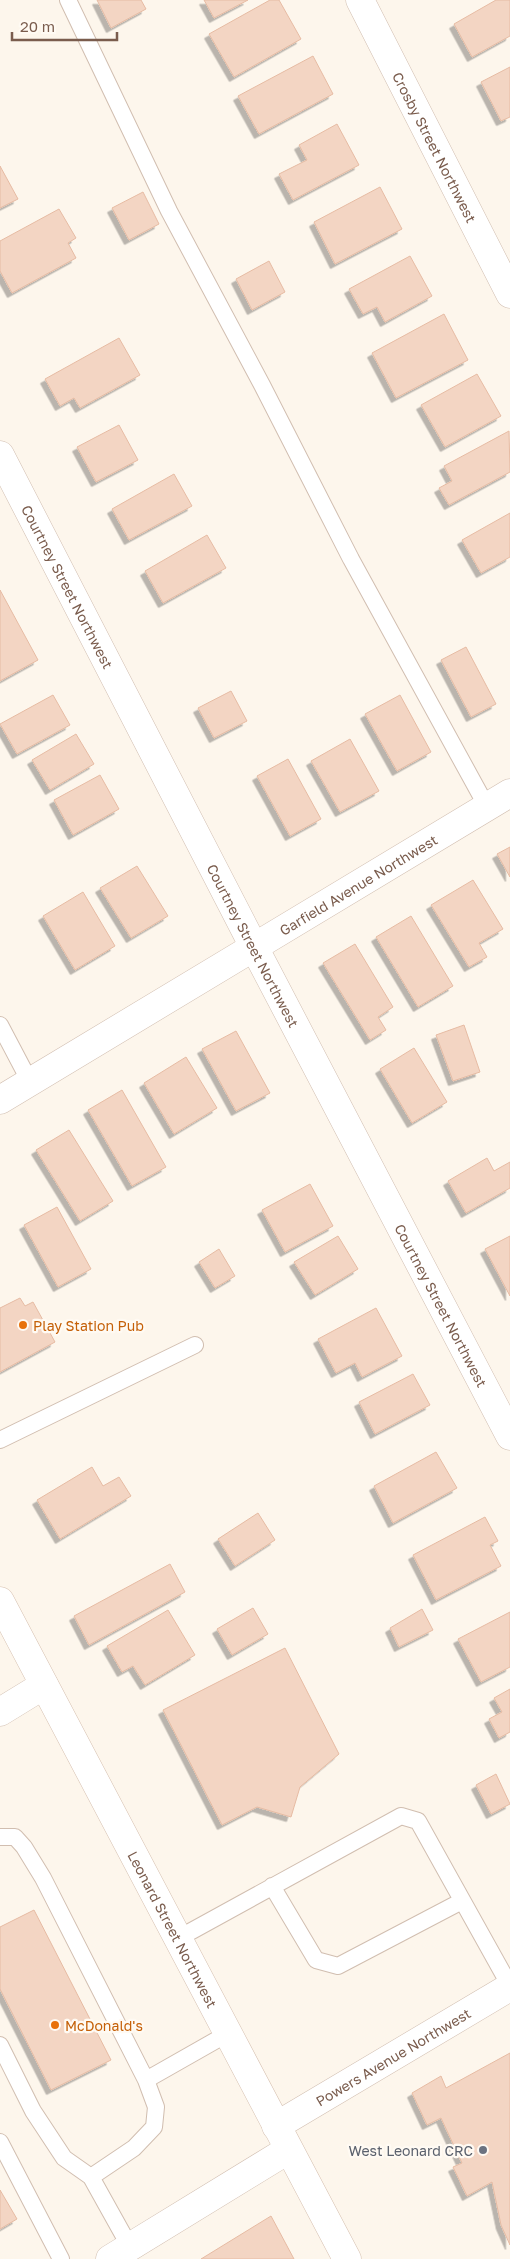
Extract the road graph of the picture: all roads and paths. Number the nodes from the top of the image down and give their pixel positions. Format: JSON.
{"nodes":[{"id":1,"x":68,"y":0,"type":"edge"},
{"id":2,"x":360,"y":0,"type":"edge"},
{"id":3,"x":510,"y":294,"type":"edge"},
{"id":4,"x":0,"y":455,"type":"edge"},
{"id":5,"x":510,"y":793,"type":"edge"},
{"id":6,"x":487,"y":807,"type":"junction"},
{"id":7,"x":254,"y":947,"type":"junction"},
{"id":8,"x":0,"y":1025,"type":"edge"},
{"id":9,"x":30,"y":1082,"type":"junction"},
{"id":10,"x":0,"y":1100,"type":"edge"},
{"id":11,"x":195,"y":1345,"type":"dead end"},
{"id":12,"x":510,"y":1436,"type":"edge"},
{"id":13,"x":0,"y":1440,"type":"edge"},
{"id":14,"x":0,"y":1601,"type":"edge"},
{"id":15,"x":44,"y":1685,"type":"junction"},
{"id":16,"x":0,"y":1712,"type":"edge"},
{"id":17,"x":7,"y":1837,"type":"edge"},
{"id":18,"x":272,"y":1886,"type":"junction"},
{"id":19,"x":462,"y":1900,"type":"junction"},
{"id":20,"x":177,"y":1939,"type":"junction"},
{"id":21,"x":510,"y":1987,"type":"edge"},
{"id":22,"x":227,"y":2034,"type":"junction"},
{"id":23,"x":0,"y":2045,"type":"edge"},
{"id":24,"x":146,"y":2080,"type":"junction"},
{"id":25,"x":276,"y":2126,"type":"junction"},
{"id":26,"x":0,"y":2142,"type":"edge"},
{"id":27,"x":288,"y":2150,"type":"junction"},
{"id":28,"x":91,"y":2177,"type":"junction"},
{"id":29,"x":120,"y":2253,"type":"edge"},
{"id":30,"x":61,"y":2259,"type":"edge"},
{"id":31,"x":347,"y":2259,"type":"edge"}],
"edges":[{"from":1,"to":6,"type":"lane"},
{"from":2,"to":3,"type":"street","name":"Crosby Street Northwest"},
{"from":4,"to":7,"type":"street","name":"Courtney Street Northwest"},
{"from":5,"to":6,"type":"street","name":"Garfield Avenue Northwest"},
{"from":6,"to":7,"type":"street","name":"Garfield Avenue Northwest"},
{"from":7,"to":9,"type":"street","name":"Garfield Avenue Northwest"},
{"from":7,"to":12,"type":"street","name":"Courtney Street Northwest"},
{"from":8,"to":9,"type":"lane"},
{"from":9,"to":10,"type":"street","name":"Garfield Avenue Northwest"},
{"from":11,"to":13,"type":"lane"},
{"from":14,"to":15,"type":"street","name":"Leonard Street Northwest"},
{"from":15,"to":16,"type":"street"},
{"from":15,"to":20,"type":"street","name":"Leonard Street Northwest"},
{"from":17,"to":24,"type":"lane"},
{"from":18,"to":19,"type":"lane"},
{"from":18,"to":19,"type":"lane"},
{"from":18,"to":20,"type":"lane"},
{"from":19,"to":21,"type":"lane"},
{"from":20,"to":22,"type":"street","name":"Leonard Street Northwest"},
{"from":21,"to":25,"type":"street","name":"Powers Avenue Northwest"},
{"from":22,"to":24,"type":"lane"},
{"from":22,"to":25,"type":"street","name":"Leonard Street Northwest"},
{"from":23,"to":28,"type":"lane"},
{"from":24,"to":28,"type":"lane"},
{"from":25,"to":27,"type":"street","name":"Leonard Street Northwest"},
{"from":26,"to":30,"type":"lane"},
{"from":27,"to":29,"type":"street"},
{"from":27,"to":31,"type":"street","name":"Leonard Street Northwest"},
{"from":28,"to":29,"type":"lane"}]}
